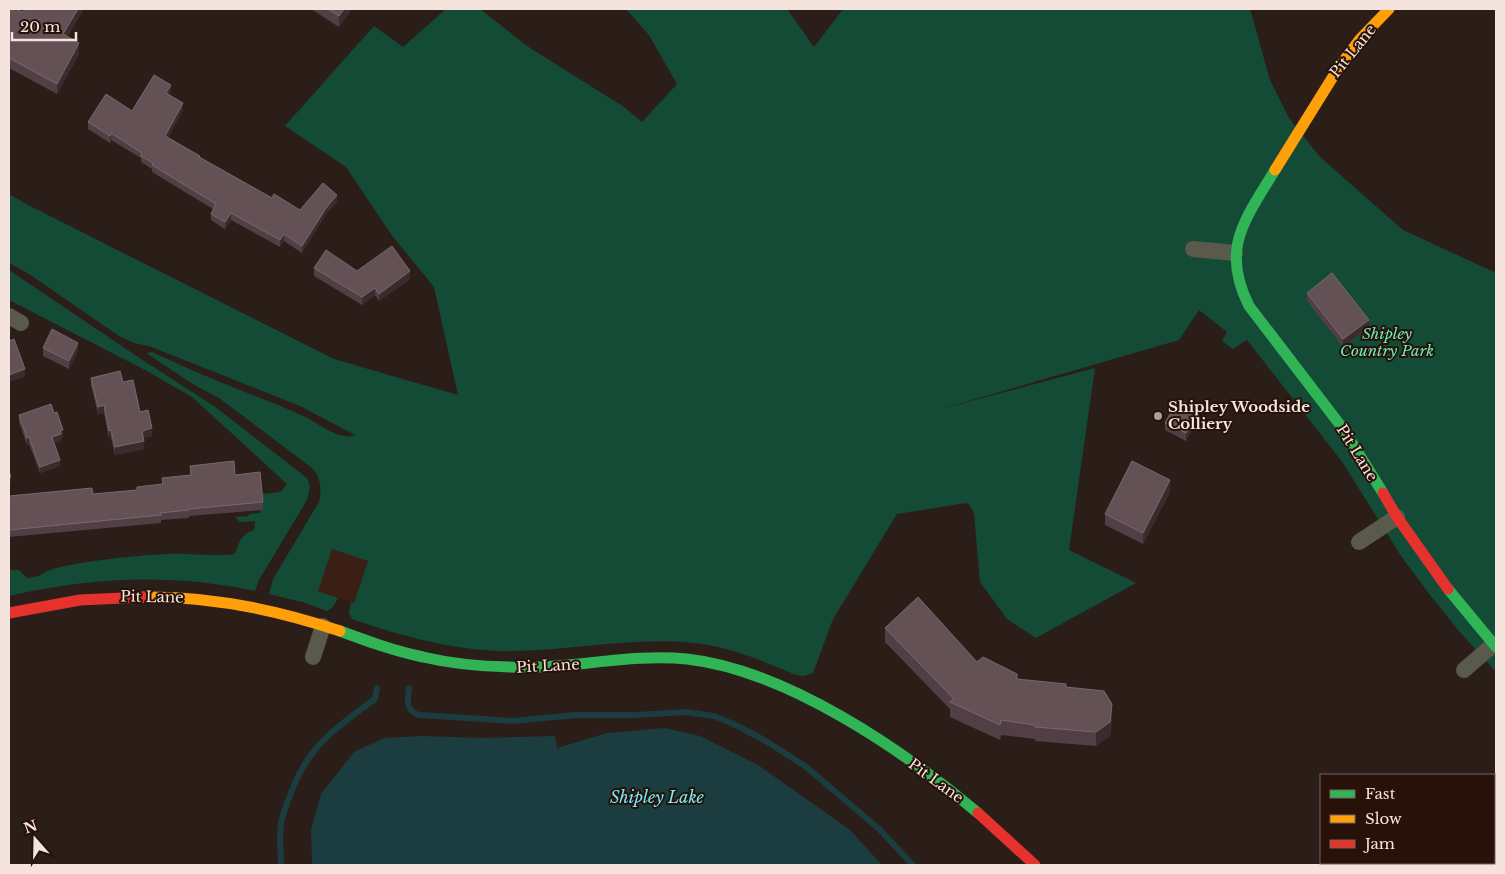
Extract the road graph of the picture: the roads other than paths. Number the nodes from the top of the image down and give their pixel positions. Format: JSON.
{"nodes":[{"id":1,"x":1389,"y":9,"type":"edge"},
{"id":2,"x":1193,"y":249,"type":"dead end"},
{"id":3,"x":1235,"y":253,"type":"junction"},
{"id":4,"x":1397,"y":517,"type":"junction"},
{"id":5,"x":1359,"y":542,"type":"dead end"},
{"id":6,"x":9,"y":613,"type":"edge"},
{"id":7,"x":323,"y":626,"type":"junction"},
{"id":8,"x":1495,"y":645,"type":"edge"},
{"id":9,"x":313,"y":658,"type":"dead end"},
{"id":10,"x":1464,"y":670,"type":"dead end"},
{"id":11,"x":1035,"y":865,"type":"edge"}],
"edges":[{"from":1,"to":3,"type":"street","name":"Pit Lane"},
{"from":2,"to":3,"type":"street"},
{"from":3,"to":4,"type":"street","name":"Pit Lane"},
{"from":4,"to":5,"type":"street"},
{"from":4,"to":8,"type":"street","name":"Pit Lane"},
{"from":6,"to":7,"type":"street","name":"Pit Lane"},
{"from":7,"to":9,"type":"street"},
{"from":7,"to":11,"type":"street","name":"Pit Lane"},
{"from":8,"to":10,"type":"street"}]}
